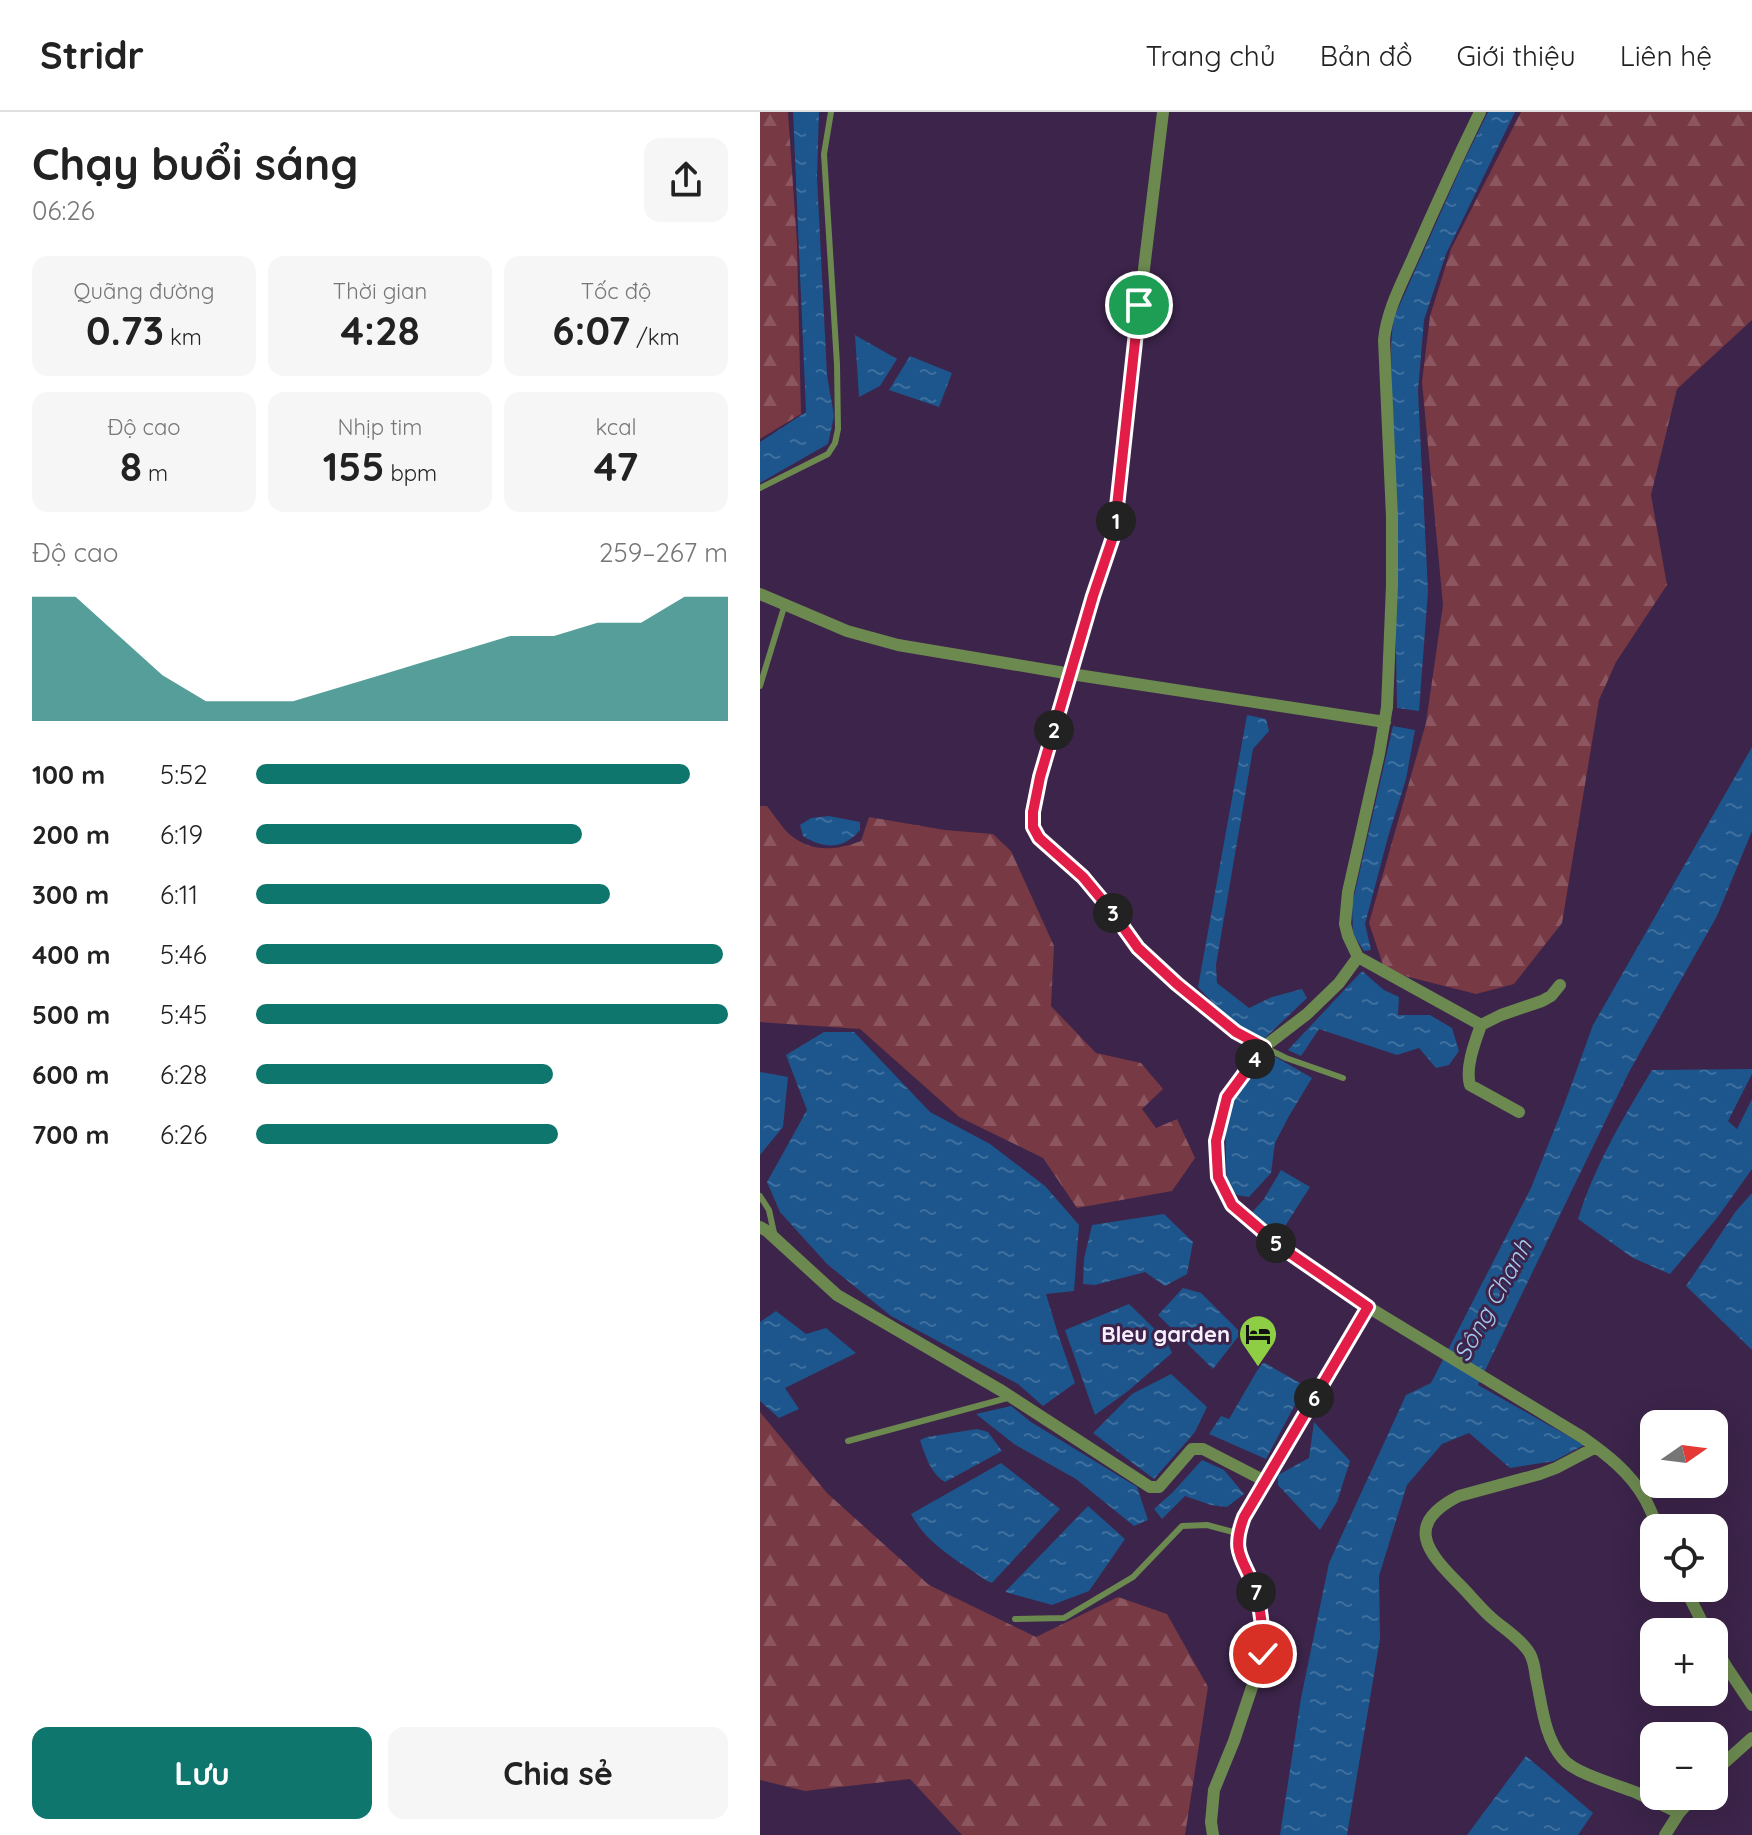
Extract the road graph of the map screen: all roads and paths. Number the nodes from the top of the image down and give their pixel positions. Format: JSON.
{"nodes":[{"id":1,"x":831,"y":112,"type":"edge"},
{"id":2,"x":1163,"y":112,"type":"edge"},
{"id":3,"x":1480,"y":112,"type":"edge"},
{"id":4,"x":760,"y":488,"type":"edge"},
{"id":5,"x":760,"y":594,"type":"edge"},
{"id":6,"x":785,"y":604,"type":"junction"},
{"id":7,"x":1071,"y":674,"type":"junction"},
{"id":8,"x":760,"y":686,"type":"edge"},
{"id":9,"x":1385,"y":722,"type":"junction"},
{"id":10,"x":1358,"y":957,"type":"junction"},
{"id":11,"x":1560,"y":985,"type":"dead end"},
{"id":12,"x":1481,"y":1025,"type":"junction"},
{"id":13,"x":1264,"y":1047,"type":"junction"},
{"id":14,"x":1343,"y":1078,"type":"dead end"},
{"id":15,"x":1519,"y":1112,"type":"dead end"},
{"id":16,"x":760,"y":1196,"type":"edge"},
{"id":17,"x":760,"y":1227,"type":"edge"},
{"id":18,"x":775,"y":1238,"type":"junction"},
{"id":19,"x":1368,"y":1307,"type":"junction"},
{"id":20,"x":1011,"y":1397,"type":"junction"},
{"id":21,"x":848,"y":1441,"type":"dead end"},
{"id":22,"x":1596,"y":1447,"type":"junction"},
{"id":23,"x":1265,"y":1481,"type":"junction"},
{"id":24,"x":1652,"y":1514,"type":"edge"},
{"id":25,"x":1238,"y":1533,"type":"junction"},
{"id":26,"x":1015,"y":1619,"type":"dead end"},
{"id":27,"x":1728,"y":1669,"type":"edge"},
{"id":28,"x":1752,"y":1705,"type":"edge"},
{"id":29,"x":1752,"y":1738,"type":"edge"},
{"id":30,"x":1728,"y":1759,"type":"edge"},
{"id":31,"x":1682,"y":1810,"type":"edge"},
{"id":32,"x":1679,"y":1813,"type":"junction"},
{"id":33,"x":1668,"y":1830,"type":"edge"},
{"id":34,"x":1213,"y":1835,"type":"edge"},
{"id":35,"x":1682,"y":1835,"type":"edge"}],
"edges":[{"from":1,"to":4,"type":"lane"},
{"from":2,"to":7,"type":"street"},
{"from":3,"to":9,"type":"street"},
{"from":5,"to":6,"type":"street"},
{"from":6,"to":7,"type":"street"},
{"from":6,"to":8,"type":"lane"},
{"from":7,"to":9,"type":"street"},
{"from":7,"to":13,"type":"street"},
{"from":9,"to":10,"type":"street"},
{"from":10,"to":12,"type":"street"},
{"from":10,"to":13,"type":"street"},
{"from":11,"to":12,"type":"street"},
{"from":12,"to":15,"type":"street"},
{"from":13,"to":14,"type":"lane"},
{"from":13,"to":19,"type":"street"},
{"from":16,"to":18,"type":"lane"},
{"from":17,"to":18,"type":"street"},
{"from":18,"to":20,"type":"street"},
{"from":19,"to":22,"type":"street"},
{"from":19,"to":23,"type":"street"},
{"from":20,"to":21,"type":"lane"},
{"from":20,"to":23,"type":"street"},
{"from":22,"to":24,"type":"street"},
{"from":22,"to":32,"type":"street"},
{"from":23,"to":25,"type":"street"},
{"from":25,"to":26,"type":"lane"},
{"from":25,"to":34,"type":"street"},
{"from":27,"to":28,"type":"street"},
{"from":29,"to":30,"type":"street"},
{"from":31,"to":32,"type":"street"},
{"from":32,"to":33,"type":"street"},
{"from":33,"to":35,"type":"street"}]}
